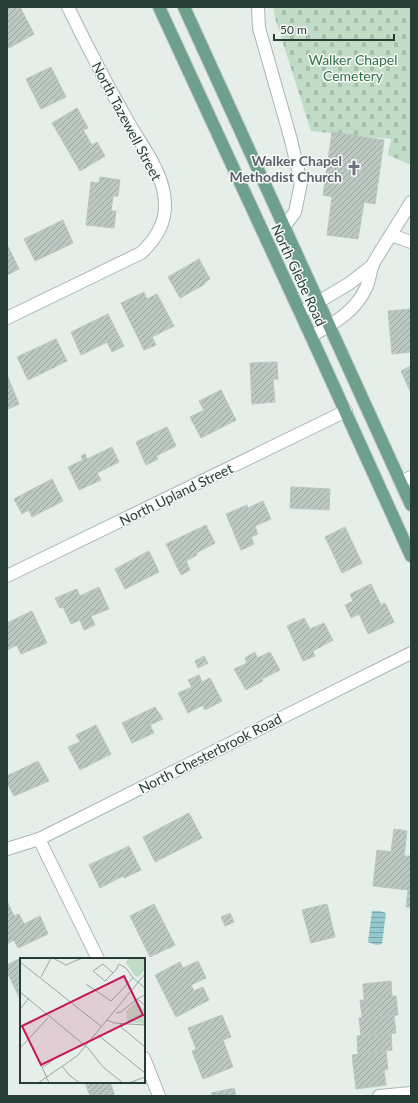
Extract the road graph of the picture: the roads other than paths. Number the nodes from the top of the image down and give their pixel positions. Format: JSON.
{"nodes":[{"id":1,"x":68,"y":7,"type":"edge"},
{"id":2,"x":159,"y":7,"type":"edge"},
{"id":3,"x":184,"y":7,"type":"edge"},
{"id":4,"x":258,"y":7,"type":"edge"},
{"id":5,"x":411,"y":202,"type":"edge"},
{"id":6,"x":284,"y":227,"type":"junction"},
{"id":7,"x":391,"y":235,"type":"junction"},
{"id":8,"x":411,"y":242,"type":"edge"},
{"id":9,"x":373,"y":264,"type":"junction"},
{"id":10,"x":318,"y":302,"type":"junction"},
{"id":11,"x":300,"y":313,"type":"junction"},
{"id":12,"x":7,"y":318,"type":"edge"},
{"id":13,"x":329,"y":326,"type":"junction"},
{"id":14,"x":311,"y":336,"type":"junction"},
{"id":15,"x":346,"y":411,"type":"junction"},
{"id":16,"x":406,"y":479,"type":"edge"},
{"id":17,"x":411,"y":505,"type":"edge"},
{"id":18,"x":411,"y":556,"type":"edge"},
{"id":19,"x":7,"y":576,"type":"edge"},
{"id":20,"x":411,"y":652,"type":"edge"},
{"id":21,"x":39,"y":839,"type":"junction"},
{"id":22,"x":7,"y":849,"type":"edge"},
{"id":23,"x":98,"y":958,"type":"edge"},
{"id":24,"x":145,"y":1061,"type":"edge"},
{"id":25,"x":411,"y":1093,"type":"edge"},
{"id":26,"x":159,"y":1096,"type":"edge"},
{"id":27,"x":379,"y":1096,"type":"edge"}],
"edges":[{"from":1,"to":12,"type":"street","name":"North Tazewell Street"},
{"from":2,"to":11,"type":"main road","name":"North Glebe Road"},
{"from":3,"to":6,"type":"main road","name":"North Glebe Road"},
{"from":4,"to":6,"type":"street"},
{"from":5,"to":7,"type":"street"},
{"from":6,"to":10,"type":"main road","name":"North Glebe Road"},
{"from":7,"to":8,"type":"street"},
{"from":7,"to":9,"type":"street"},
{"from":9,"to":10,"type":"street"},
{"from":9,"to":13,"type":"street"},
{"from":10,"to":11,"type":"street"},
{"from":10,"to":13,"type":"main road","name":"North Glebe Road"},
{"from":11,"to":14,"type":"main road","name":"North Glebe Road"},
{"from":13,"to":14,"type":"street"},
{"from":13,"to":16,"type":"main road","name":"North Glebe Road"},
{"from":14,"to":15,"type":"main road","name":"North Glebe Road"},
{"from":15,"to":18,"type":"main road","name":"North Glebe Road"},
{"from":15,"to":19,"type":"street","name":"North Upland Street"},
{"from":16,"to":17,"type":"main road","name":"North Glebe Road"},
{"from":20,"to":21,"type":"street","name":"North Chesterbrook Road"},
{"from":21,"to":22,"type":"street","name":"North Chesterbrook Road"},
{"from":21,"to":23,"type":"street"},
{"from":24,"to":26,"type":"street"},
{"from":25,"to":27,"type":"street"}]}
